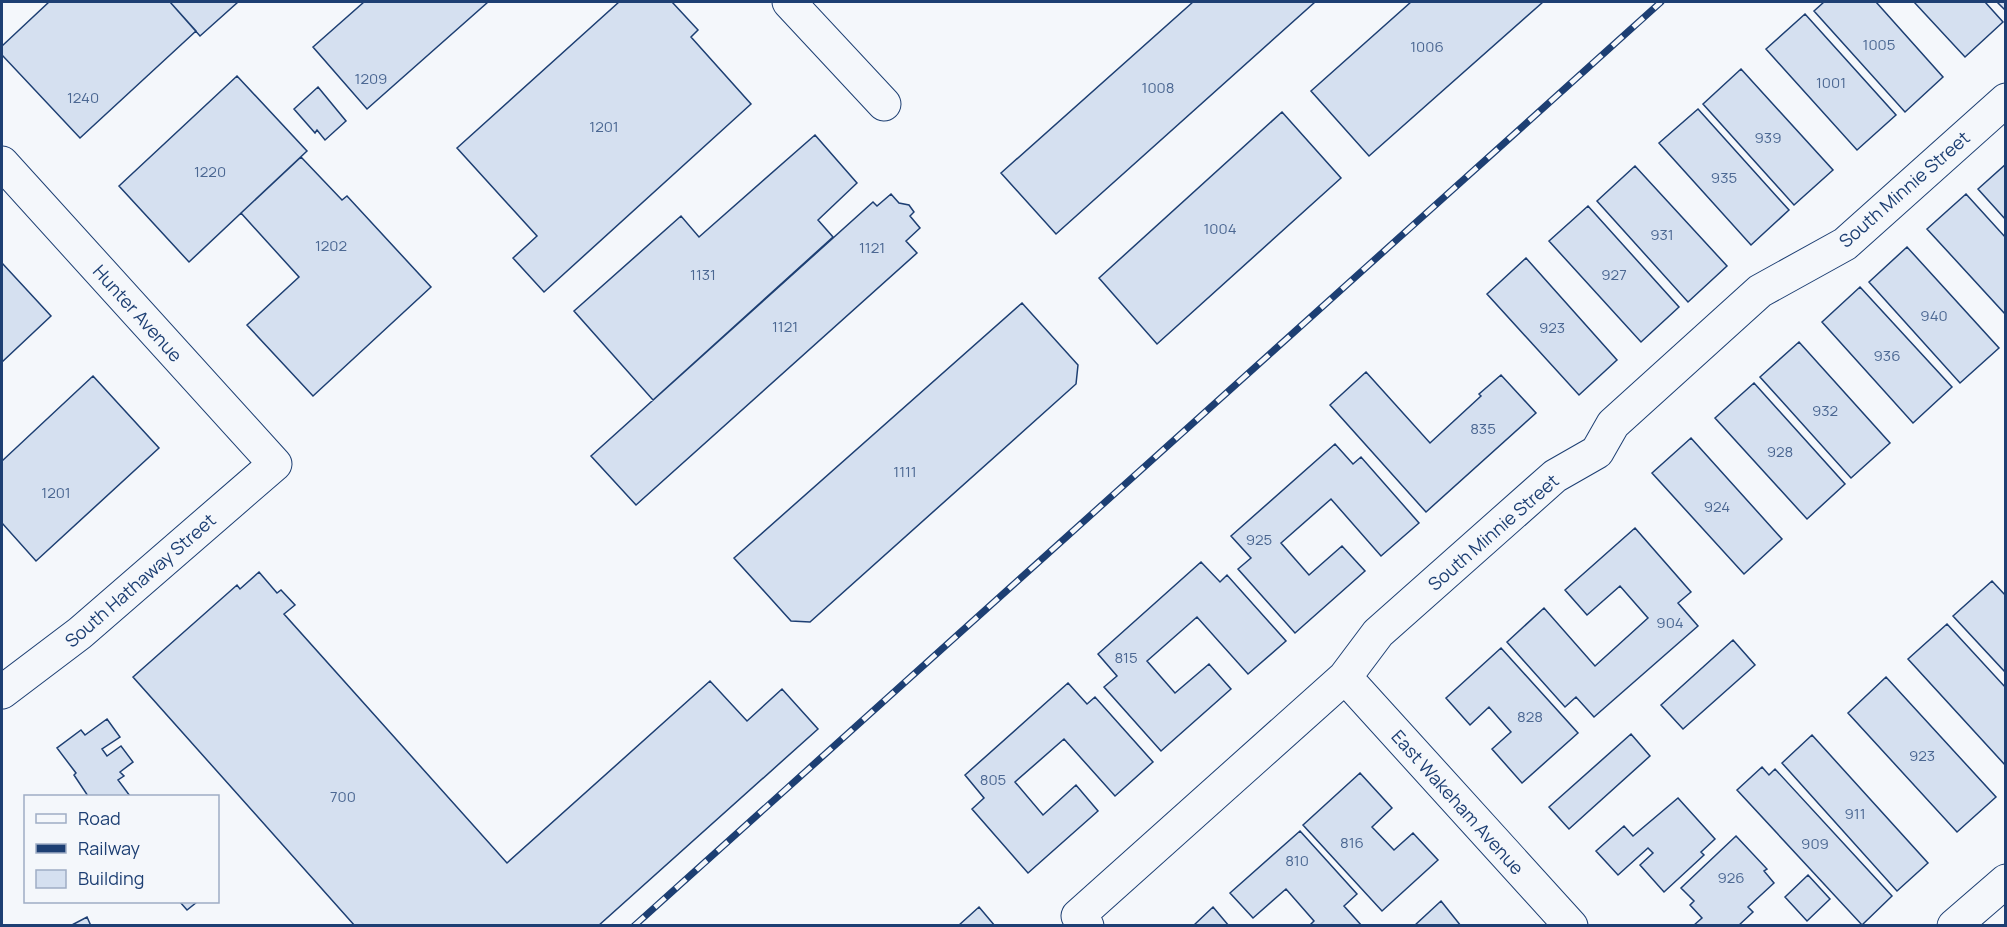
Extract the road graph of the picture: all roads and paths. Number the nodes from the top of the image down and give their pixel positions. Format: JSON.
{"nodes":[{"id":1,"x":789,"y":2,"type":"edge"},
{"id":2,"x":2006,"y":100,"type":"edge"},
{"id":3,"x":884,"y":104,"type":"dead end"},
{"id":4,"x":2,"y":163,"type":"edge"},
{"id":5,"x":275,"y":464,"type":"joint"},
{"id":6,"x":1345,"y":677,"type":"junction"},
{"id":7,"x":2,"y":692,"type":"edge"},
{"id":8,"x":2006,"y":881,"type":"edge"},
{"id":9,"x":1082,"y":921,"type":"edge"},
{"id":10,"x":1571,"y":926,"type":"edge"},
{"id":11,"x":1954,"y":926,"type":"edge"}],
"edges":[{"from":1,"to":3,"type":"street"},
{"from":2,"to":6,"type":"street","name":"South Minnie Street"},
{"from":4,"to":5,"type":"street","name":"Hunter Avenue"},
{"from":5,"to":7,"type":"street","name":"South Hathaway Street"},
{"from":6,"to":9,"type":"street","name":"South Minnie Street"},
{"from":6,"to":10,"type":"street","name":"East Wakeham Avenue"},
{"from":8,"to":11,"type":"street"}]}
